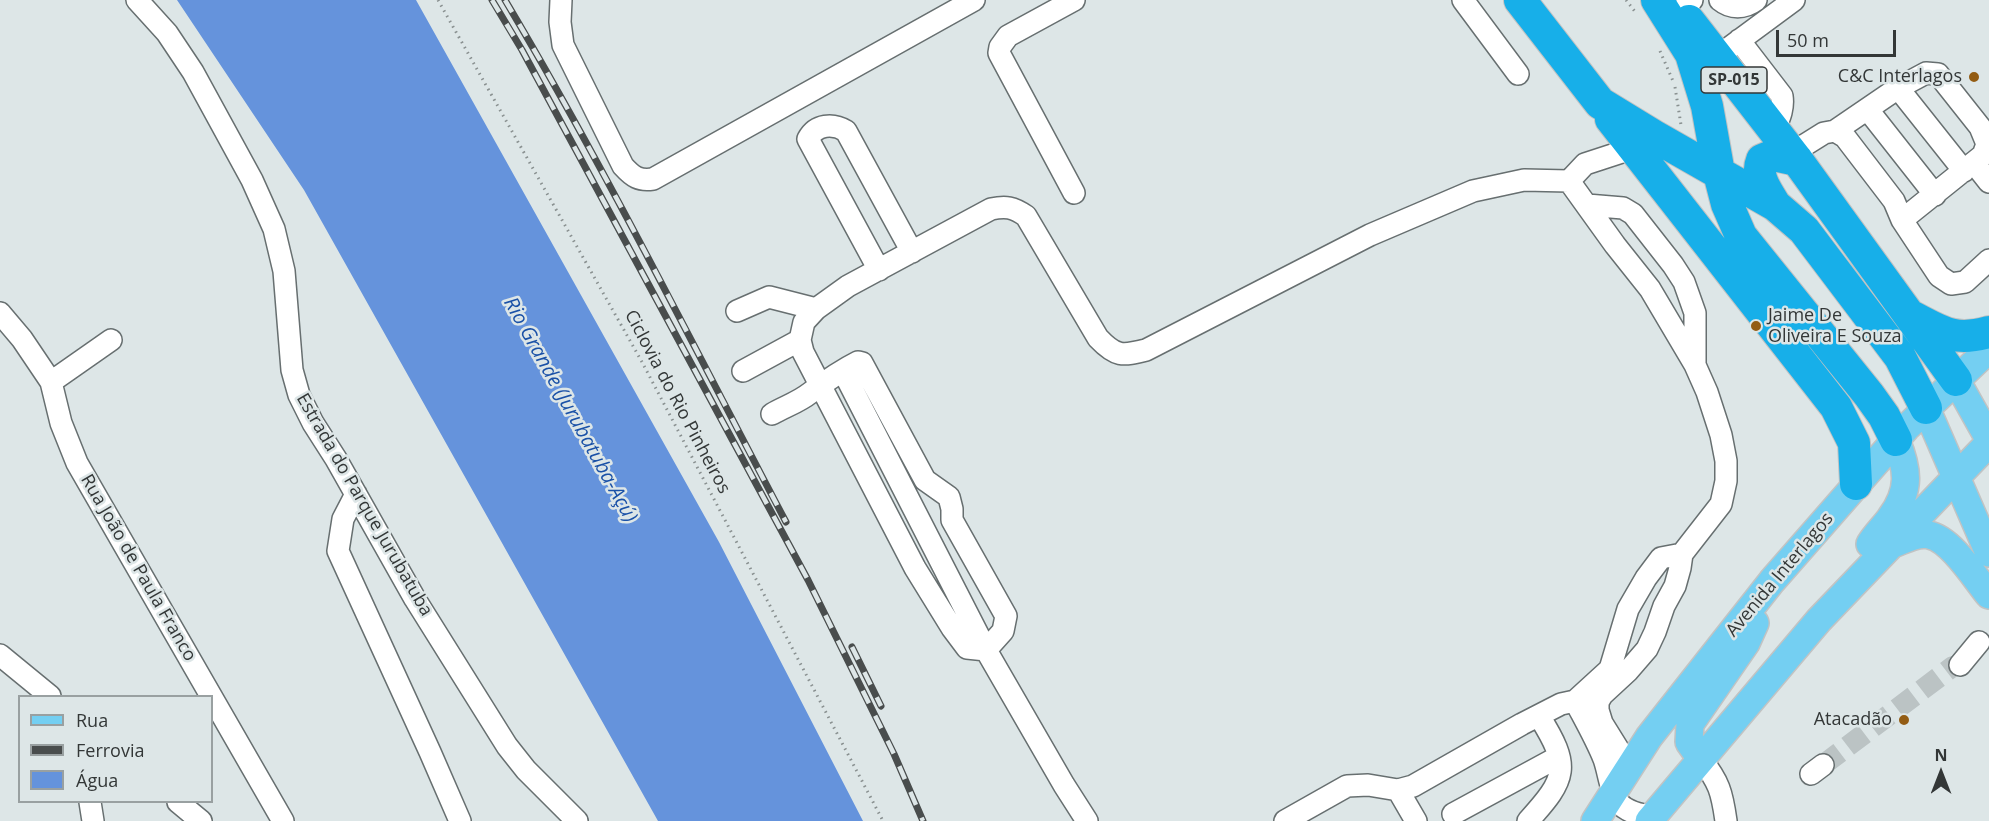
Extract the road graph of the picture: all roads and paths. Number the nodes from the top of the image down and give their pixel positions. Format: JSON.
{"nodes":[{"id":1,"x":137,"y":0,"type":"edge"},
{"id":2,"x":438,"y":0,"type":"edge"},
{"id":3,"x":561,"y":0,"type":"edge"},
{"id":4,"x":974,"y":0,"type":"edge"},
{"id":5,"x":1074,"y":0,"type":"edge"},
{"id":6,"x":1463,"y":0,"type":"edge"},
{"id":7,"x":1520,"y":0,"type":"edge"},
{"id":8,"x":1626,"y":0,"type":"edge"},
{"id":9,"x":1720,"y":0,"type":"edge"},
{"id":10,"x":1756,"y":0,"type":"edge"},
{"id":11,"x":1794,"y":0,"type":"edge"},
{"id":12,"x":1668,"y":5,"type":"edge"},
{"id":13,"x":1656,"y":41,"type":"dead end"},
{"id":14,"x":1728,"y":48,"type":"junction"},
{"id":15,"x":1518,"y":74,"type":"dead end"},
{"id":16,"x":1898,"y":88,"type":"junction"},
{"id":17,"x":1600,"y":104,"type":"junction"},
{"id":18,"x":1868,"y":110,"type":"junction"},
{"id":19,"x":1835,"y":131,"type":"junction"},
{"id":20,"x":1683,"y":134,"type":"dead end"},
{"id":21,"x":1634,"y":148,"type":"junction"},
{"id":22,"x":1788,"y":148,"type":"junction"},
{"id":23,"x":1969,"y":167,"type":"junction"},
{"id":24,"x":1719,"y":173,"type":"junction"},
{"id":25,"x":1569,"y":181,"type":"junction"},
{"id":26,"x":1989,"y":182,"type":"edge"},
{"id":27,"x":1074,"y":193,"type":"dead end"},
{"id":28,"x":1935,"y":195,"type":"junction"},
{"id":29,"x":1775,"y":205,"type":"junction"},
{"id":30,"x":1587,"y":206,"type":"junction"},
{"id":31,"x":1902,"y":220,"type":"junction"},
{"id":32,"x":912,"y":252,"type":"junction"},
{"id":33,"x":1989,"y":260,"type":"edge"},
{"id":34,"x":879,"y":270,"type":"junction"},
{"id":35,"x":816,"y":309,"type":"junction"},
{"id":36,"x":737,"y":311,"type":"dead end"},
{"id":37,"x":0,"y":313,"type":"edge"},
{"id":38,"x":1907,"y":314,"type":"junction"},
{"id":39,"x":1989,"y":332,"type":"edge"},
{"id":40,"x":111,"y":340,"type":"dead end"},
{"id":41,"x":800,"y":340,"type":"junction"},
{"id":42,"x":1989,"y":349,"type":"edge"},
{"id":43,"x":1695,"y":365,"type":"junction"},
{"id":44,"x":743,"y":371,"type":"dead end"},
{"id":45,"x":843,"y":371,"type":"junction"},
{"id":46,"x":1956,"y":380,"type":"junction"},
{"id":47,"x":51,"y":381,"type":"junction"},
{"id":48,"x":820,"y":384,"type":"junction"},
{"id":49,"x":1926,"y":408,"type":"junction"},
{"id":50,"x":772,"y":414,"type":"dead end"},
{"id":51,"x":1896,"y":440,"type":"junction"},
{"id":52,"x":1989,"y":441,"type":"edge"},
{"id":53,"x":1956,"y":477,"type":"junction"},
{"id":54,"x":929,"y":483,"type":"junction"},
{"id":55,"x":1856,"y":484,"type":"junction"},
{"id":56,"x":356,"y":494,"type":"junction"},
{"id":57,"x":908,"y":495,"type":"junction"},
{"id":58,"x":1889,"y":546,"type":"junction"},
{"id":59,"x":1989,"y":553,"type":"edge"},
{"id":60,"x":1682,"y":554,"type":"junction"},
{"id":61,"x":1772,"y":581,"type":"junction"},
{"id":62,"x":1989,"y":595,"type":"edge"},
{"id":63,"x":1633,"y":600,"type":"junction"},
{"id":64,"x":1664,"y":606,"type":"junction"},
{"id":65,"x":1819,"y":620,"type":"junction"},
{"id":66,"x":1656,"y":632,"type":"junction"},
{"id":67,"x":1979,"y":642,"type":"dead end"},
{"id":68,"x":986,"y":650,"type":"junction"},
{"id":69,"x":0,"y":655,"type":"edge"},
{"id":70,"x":1960,"y":665,"type":"tunnel mouth"},
{"id":71,"x":49,"y":695,"type":"edge"},
{"id":72,"x":210,"y":695,"type":"edge"},
{"id":73,"x":213,"y":699,"type":"edge"},
{"id":74,"x":1575,"y":700,"type":"junction"},
{"id":75,"x":1539,"y":716,"type":"junction"},
{"id":76,"x":1558,"y":757,"type":"junction"},
{"id":77,"x":1701,"y":759,"type":"junction"},
{"id":78,"x":1630,"y":768,"type":"junction"},
{"id":79,"x":1398,"y":790,"type":"junction"},
{"id":80,"x":1614,"y":792,"type":"junction"},
{"id":81,"x":90,"y":803,"type":"edge"},
{"id":82,"x":180,"y":803,"type":"edge"},
{"id":83,"x":1453,"y":814,"type":"dead end"},
{"id":84,"x":1651,"y":819,"type":"edge"},
{"id":85,"x":93,"y":821,"type":"edge"},
{"id":86,"x":201,"y":821,"type":"edge"},
{"id":87,"x":283,"y":821,"type":"edge"},
{"id":88,"x":459,"y":821,"type":"edge"},
{"id":89,"x":577,"y":821,"type":"edge"},
{"id":90,"x":883,"y":821,"type":"edge"},
{"id":91,"x":1087,"y":821,"type":"edge"},
{"id":92,"x":1285,"y":821,"type":"edge"},
{"id":93,"x":1416,"y":821,"type":"edge"},
{"id":94,"x":1528,"y":821,"type":"edge"},
{"id":95,"x":1595,"y":821,"type":"edge"},
{"id":96,"x":1726,"y":821,"type":"edge"}],
"edges":[{"from":1,"to":56,"type":"street","name":"Estrada do Parque Jurubatuba"},
{"from":2,"to":90,"type":"path","name":"Ciclovia do Rio Pinheiros"},
{"from":3,"to":4,"type":"street"},
{"from":5,"to":27,"type":"street"},
{"from":6,"to":15,"type":"street"},
{"from":7,"to":17,"type":"highway"},
{"from":8,"to":12,"type":"path"},
{"from":9,"to":10,"type":"street"},
{"from":11,"to":14,"type":"street"},
{"from":12,"to":14,"type":"highway","number":"SP-015"},
{"from":12,"to":24,"type":"highway"},
{"from":13,"to":20,"type":"path"},
{"from":14,"to":22,"type":"highway","number":"SP-015"},
{"from":16,"to":18,"type":"street"},
{"from":16,"to":23,"type":"street"},
{"from":16,"to":23,"type":"street"},
{"from":17,"to":21,"type":"highway"},
{"from":17,"to":24,"type":"highway"},
{"from":18,"to":19,"type":"street"},
{"from":18,"to":28,"type":"street"},
{"from":19,"to":22,"type":"street"},
{"from":19,"to":31,"type":"street"},
{"from":21,"to":25,"type":"street"},
{"from":21,"to":55,"type":"highway"},
{"from":22,"to":29,"type":"highway"},
{"from":22,"to":38,"type":"highway","number":"SP-015"},
{"from":23,"to":26,"type":"street"},
{"from":23,"to":28,"type":"street"},
{"from":24,"to":29,"type":"highway"},
{"from":24,"to":51,"type":"highway"},
{"from":25,"to":30,"type":"street"},
{"from":25,"to":32,"type":"street"},
{"from":28,"to":31,"type":"street"},
{"from":29,"to":49,"type":"highway"},
{"from":30,"to":43,"type":"street"},
{"from":30,"to":43,"type":"street"},
{"from":31,"to":33,"type":"street"},
{"from":32,"to":34,"type":"street"},
{"from":32,"to":34,"type":"street"},
{"from":34,"to":35,"type":"street"},
{"from":35,"to":36,"type":"street"},
{"from":35,"to":41,"type":"street"},
{"from":37,"to":47,"type":"street","name":"Rua João de Paula Franco"},
{"from":38,"to":39,"type":"highway"},
{"from":38,"to":46,"type":"highway","number":"SP-015"},
{"from":40,"to":47,"type":"street"},
{"from":41,"to":44,"type":"street"},
{"from":41,"to":48,"type":"street"},
{"from":42,"to":46,"type":"main road","name":"Avenida Interlagos"},
{"from":43,"to":60,"type":"street"},
{"from":45,"to":48,"type":"street"},
{"from":45,"to":54,"type":"street"},
{"from":45,"to":57,"type":"street"},
{"from":46,"to":49,"type":"main road","name":"Avenida Interlagos"},
{"from":46,"to":52,"type":"main road","number":"SP-015"},
{"from":47,"to":72,"type":"street","name":"Rua João de Paula Franco"},
{"from":48,"to":50,"type":"street"},
{"from":48,"to":68,"type":"street"},
{"from":49,"to":51,"type":"main road","name":"Avenida Interlagos"},
{"from":49,"to":53,"type":"main road"},
{"from":51,"to":55,"type":"main road","name":"Avenida Interlagos"},
{"from":51,"to":65,"type":"main road"},
{"from":52,"to":53,"type":"main road"},
{"from":53,"to":58,"type":"main road"},
{"from":53,"to":59,"type":"main road"},
{"from":54,"to":57,"type":"street"},
{"from":54,"to":68,"type":"street"},
{"from":55,"to":61,"type":"main road","name":"Avenida Interlagos"},
{"from":56,"to":88,"type":"street"},
{"from":56,"to":89,"type":"street","name":"Estrada do Parque Jurubatuba"},
{"from":57,"to":68,"type":"street"},
{"from":58,"to":62,"type":"main road"},
{"from":58,"to":65,"type":"main road"},
{"from":60,"to":63,"type":"street"},
{"from":60,"to":64,"type":"street"},
{"from":61,"to":77,"type":"main road"},
{"from":61,"to":78,"type":"main road","name":"Avenida Interlagos"},
{"from":63,"to":64,"type":"street"},
{"from":63,"to":66,"type":"street"},
{"from":63,"to":74,"type":"street"},
{"from":64,"to":66,"type":"street"},
{"from":65,"to":77,"type":"main road"},
{"from":66,"to":78,"type":"street"},
{"from":67,"to":70,"type":"street"},
{"from":68,"to":91,"type":"street"},
{"from":69,"to":71,"type":"street"},
{"from":73,"to":87,"type":"street","name":"Rua João de Paula Franco"},
{"from":74,"to":75,"type":"street"},
{"from":74,"to":80,"type":"street"},
{"from":75,"to":76,"type":"street"},
{"from":75,"to":79,"type":"street"},
{"from":76,"to":83,"type":"street"},
{"from":76,"to":94,"type":"street"},
{"from":77,"to":84,"type":"main road"},
{"from":77,"to":96,"type":"street"},
{"from":78,"to":80,"type":"main road","name":"Avenida Interlagos"},
{"from":79,"to":92,"type":"street"},
{"from":79,"to":93,"type":"street"},
{"from":80,"to":84,"type":"street"},
{"from":80,"to":95,"type":"main road","name":"Avenida Interlagos"},
{"from":81,"to":85,"type":"street"},
{"from":82,"to":86,"type":"street"}]}
